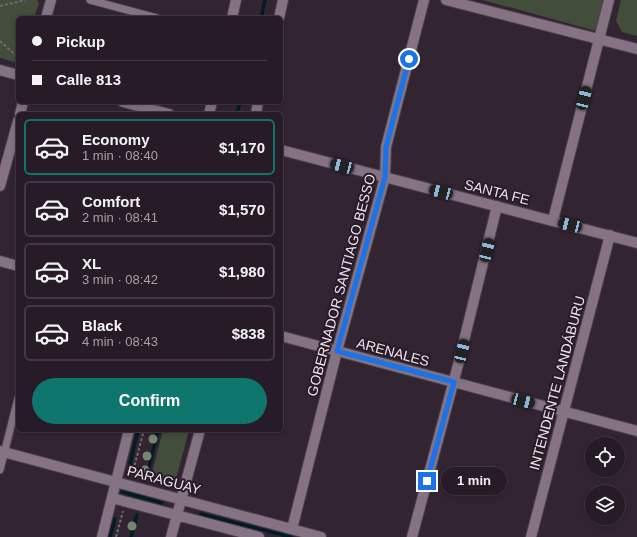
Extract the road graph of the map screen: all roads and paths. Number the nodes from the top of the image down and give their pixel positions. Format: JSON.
{"nodes":[{"id":1,"x":25,"y":0,"type":"edge"},
{"id":2,"x":51,"y":0,"type":"edge"},
{"id":3,"x":90,"y":0,"type":"edge"},
{"id":4,"x":236,"y":0,"type":"edge"},
{"id":5,"x":283,"y":0,"type":"edge"},
{"id":6,"x":424,"y":0,"type":"edge"},
{"id":7,"x":446,"y":0,"type":"edge"},
{"id":8,"x":609,"y":0,"type":"edge"},
{"id":9,"x":0,"y":6,"type":"edge"},
{"id":10,"x":47,"y":16,"type":"edge"},
{"id":11,"x":150,"y":16,"type":"edge"},
{"id":12,"x":232,"y":16,"type":"edge"},
{"id":13,"x":279,"y":16,"type":"edge"},
{"id":14,"x":599,"y":39,"type":"junction"},
{"id":15,"x":0,"y":41,"type":"edge"},
{"id":16,"x":637,"y":49,"type":"edge"},
{"id":17,"x":16,"y":55,"type":"edge"},
{"id":18,"x":0,"y":70,"type":"edge"},
{"id":19,"x":16,"y":74,"type":"edge"},
{"id":20,"x":131,"y":104,"type":"edge"},
{"id":21,"x":161,"y":112,"type":"edge"},
{"id":22,"x":16,"y":128,"type":"edge"},
{"id":23,"x":283,"y":151,"type":"edge"},
{"id":24,"x":385,"y":177,"type":"junction"},
{"id":25,"x":0,"y":186,"type":"edge"},
{"id":26,"x":497,"y":206,"type":"junction"},
{"id":27,"x":553,"y":220,"type":"junction"},
{"id":28,"x":610,"y":236,"type":"junction"},
{"id":29,"x":637,"y":243,"type":"edge"},
{"id":30,"x":0,"y":261,"type":"edge"},
{"id":31,"x":16,"y":265,"type":"edge"},
{"id":32,"x":283,"y":337,"type":"edge"},
{"id":33,"x":337,"y":351,"type":"junction"},
{"id":34,"x":454,"y":382,"type":"junction"},
{"id":35,"x":16,"y":405,"type":"edge"},
{"id":36,"x":564,"y":412,"type":"junction"},
{"id":37,"x":637,"y":431,"type":"edge"},
{"id":38,"x":128,"y":432,"type":"edge"},
{"id":39,"x":144,"y":432,"type":"edge"},
{"id":40,"x":199,"y":432,"type":"edge"},
{"id":41,"x":2,"y":452,"type":"edge"},
{"id":42,"x":0,"y":470,"type":"edge"},
{"id":43,"x":116,"y":482,"type":"junction"},
{"id":44,"x":130,"y":486,"type":"junction"},
{"id":45,"x":112,"y":498,"type":"junction"},
{"id":46,"x":181,"y":499,"type":"junction"},
{"id":47,"x":125,"y":502,"type":"junction"},
{"id":48,"x":176,"y":515,"type":"junction"},
{"id":49,"x":292,"y":529,"type":"junction"},
{"id":50,"x":102,"y":537,"type":"edge"},
{"id":51,"x":116,"y":537,"type":"edge"},
{"id":52,"x":171,"y":537,"type":"edge"},
{"id":53,"x":259,"y":537,"type":"edge"},
{"id":54,"x":321,"y":537,"type":"edge"},
{"id":55,"x":412,"y":537,"type":"edge"},
{"id":56,"x":531,"y":537,"type":"edge"}],
"edges":[{"from":1,"to":9,"type":"path"},
{"from":2,"to":10,"type":"street"},
{"from":3,"to":11,"type":"lane"},
{"from":4,"to":12,"type":"street"},
{"from":5,"to":13,"type":"street"},
{"from":6,"to":24,"type":"street","name":"GOBERNADOR SANTIAGO BESSO"},
{"from":7,"to":14,"type":"street"},
{"from":8,"to":14,"type":"street"},
{"from":14,"to":16,"type":"street"},
{"from":14,"to":27,"type":"street"},
{"from":15,"to":17,"type":"path"},
{"from":18,"to":19,"type":"street"},
{"from":20,"to":21,"type":"street"},
{"from":22,"to":25,"type":"street"},
{"from":23,"to":24,"type":"street","name":"SANTA FE"},
{"from":24,"to":26,"type":"street","name":"SANTA FE"},
{"from":24,"to":33,"type":"street","name":"GOBERNADOR SANTIAGO BESSO"},
{"from":26,"to":27,"type":"street","name":"SANTA FE"},
{"from":26,"to":34,"type":"street"},
{"from":27,"to":28,"type":"street","name":"SANTA FE"},
{"from":28,"to":29,"type":"street","name":"SANTA FE"},
{"from":28,"to":36,"type":"street","name":"INTENDENTE LANDÁBURU"},
{"from":30,"to":31,"type":"street"},
{"from":32,"to":33,"type":"street","name":"ARENALES"},
{"from":33,"to":34,"type":"street","name":"ARENALES"},
{"from":33,"to":49,"type":"street","name":"GOBERNADOR SANTIAGO BESSO"},
{"from":34,"to":36,"type":"street","name":"ARENALES"},
{"from":34,"to":55,"type":"street"},
{"from":35,"to":41,"type":"lane"},
{"from":36,"to":37,"type":"street","name":"ARENALES"},
{"from":36,"to":56,"type":"street","name":"INTENDENTE LANDÁBURU"},
{"from":38,"to":43,"type":"street"},
{"from":39,"to":44,"type":"path"},
{"from":40,"to":46,"type":"street"},
{"from":41,"to":42,"type":"lane"},
{"from":41,"to":43,"type":"street","name":"PARAGUAY"},
{"from":43,"to":44,"type":"street","name":"PARAGUAY"},
{"from":43,"to":45,"type":"street"},
{"from":44,"to":46,"type":"street","name":"PARAGUAY"},
{"from":45,"to":47,"type":"street"},
{"from":45,"to":50,"type":"street"},
{"from":46,"to":48,"type":"street"},
{"from":46,"to":49,"type":"street","name":"PARAGUAY"},
{"from":47,"to":48,"type":"street"},
{"from":47,"to":51,"type":"path"},
{"from":48,"to":52,"type":"street"},
{"from":48,"to":53,"type":"street"},
{"from":49,"to":54,"type":"street","name":"PARAGUAY"}]}
